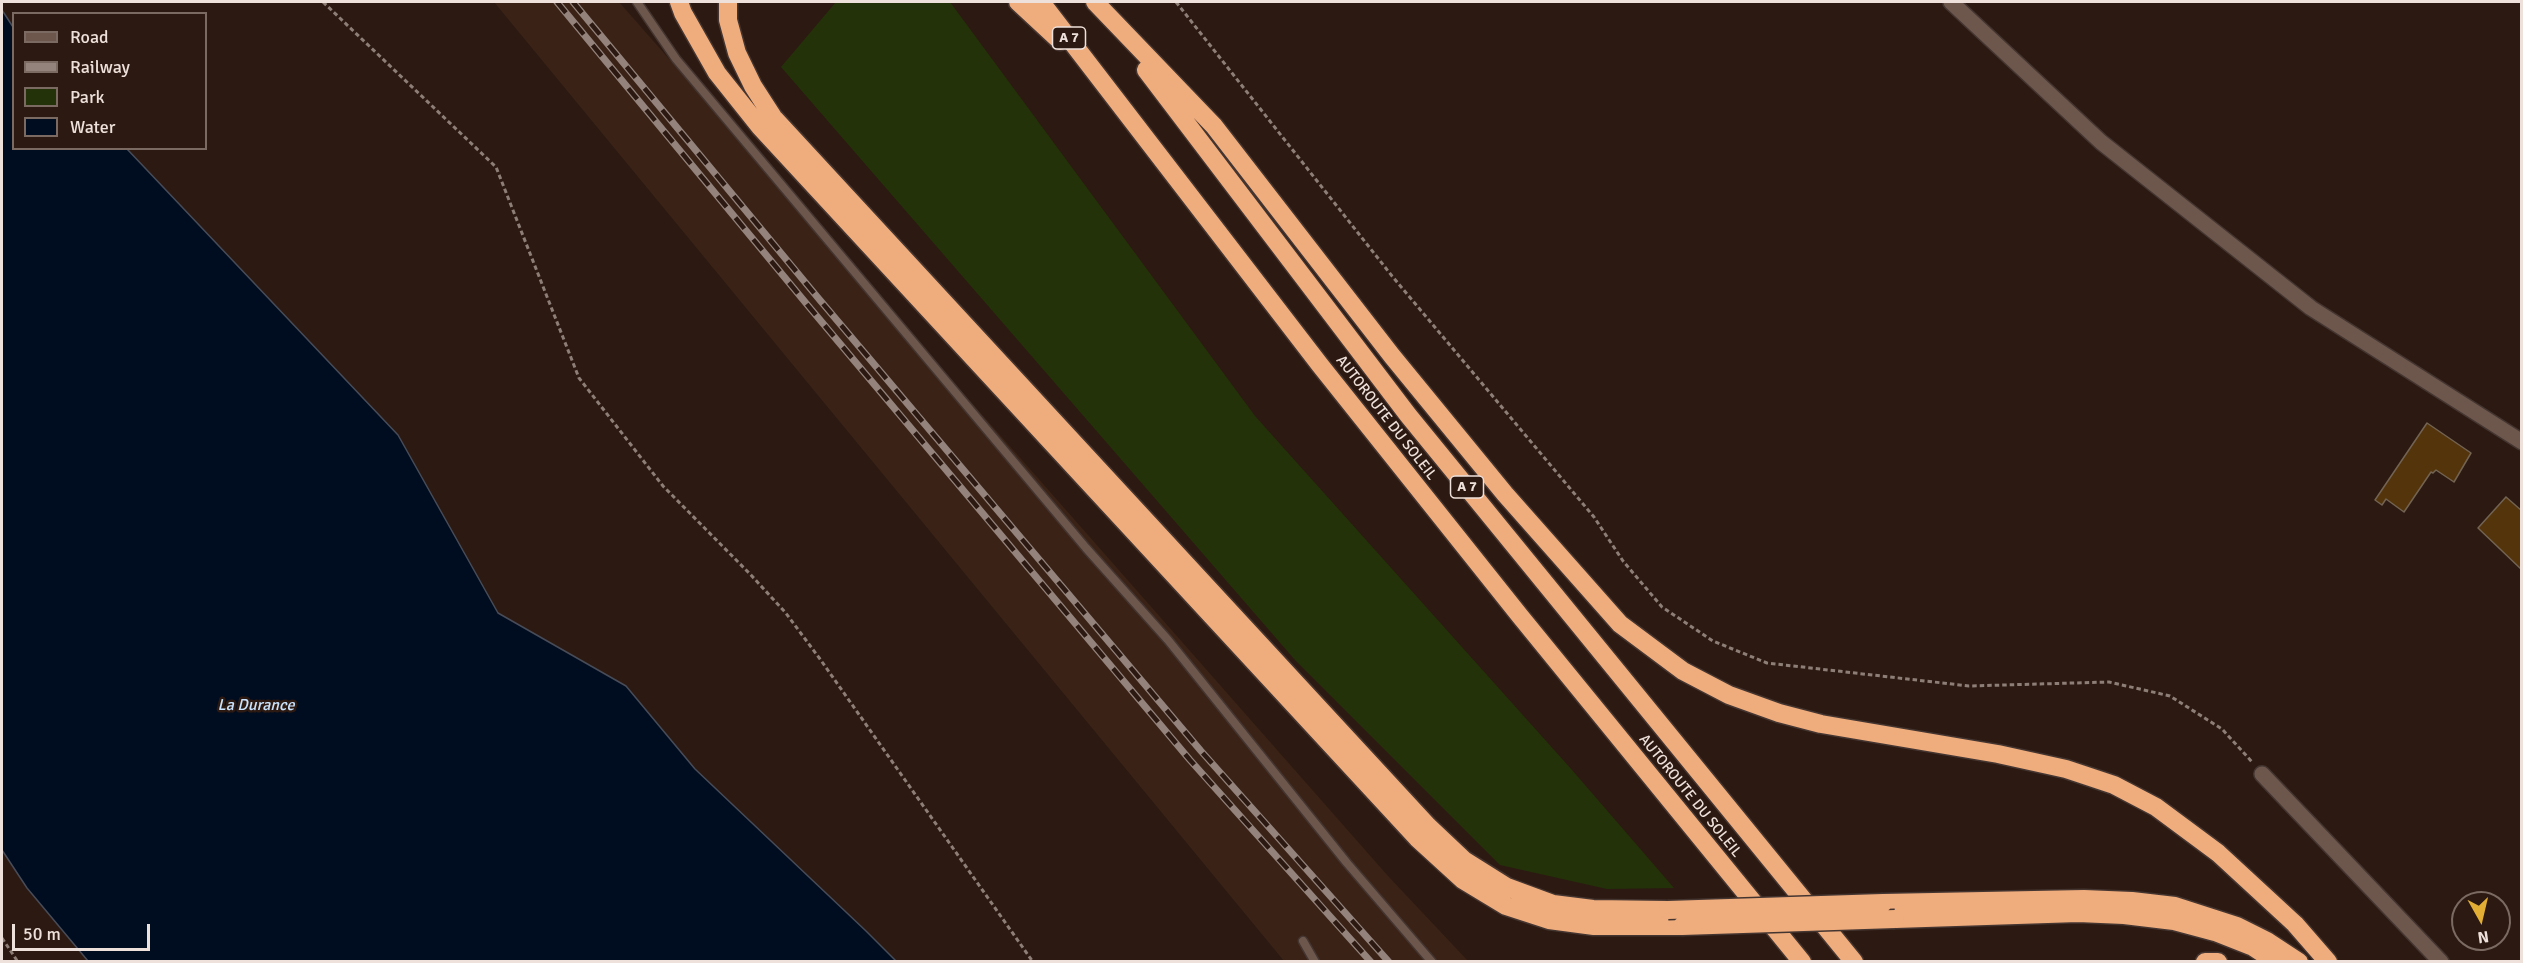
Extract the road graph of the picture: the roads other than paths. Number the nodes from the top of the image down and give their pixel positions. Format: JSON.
{"nodes":[{"id":1,"x":637,"y":2,"type":"edge"},
{"id":2,"x":679,"y":2,"type":"edge"},
{"id":3,"x":728,"y":2,"type":"edge"},
{"id":4,"x":1018,"y":2,"type":"edge"},
{"id":5,"x":1041,"y":2,"type":"edge"},
{"id":6,"x":1094,"y":2,"type":"edge"},
{"id":7,"x":1951,"y":2,"type":"edge"},
{"id":8,"x":1096,"y":75,"type":"junction"},
{"id":9,"x":2522,"y":442,"type":"edge"},
{"id":10,"x":2262,"y":774,"type":"road end"},
{"id":11,"x":1303,"y":941,"type":"dead end"},
{"id":12,"x":1315,"y":962,"type":"edge"},
{"id":13,"x":1432,"y":962,"type":"edge"},
{"id":14,"x":1802,"y":962,"type":"edge"},
{"id":15,"x":1854,"y":962,"type":"edge"},
{"id":16,"x":2205,"y":962,"type":"edge"},
{"id":17,"x":2218,"y":962,"type":"edge"},
{"id":18,"x":2276,"y":962,"type":"edge"},
{"id":19,"x":2299,"y":962,"type":"edge"},
{"id":20,"x":2328,"y":962,"type":"edge"},
{"id":21,"x":2441,"y":962,"type":"edge"}],
"edges":[{"from":1,"to":13,"type":"lane"},
{"from":2,"to":18,"type":"highway","bridge":true},
{"from":3,"to":19,"type":"highway","bridge":true},
{"from":4,"to":8,"type":"highway"},
{"from":5,"to":8,"type":"highway","name":"AUTOROUTE DU SOLEIL","number":"A 7"},
{"from":6,"to":15,"type":"highway","name":"AUTOROUTE DU SOLEIL","number":"A 7"},
{"from":6,"to":20,"type":"highway"},
{"from":7,"to":9,"type":"street"},
{"from":8,"to":14,"type":"highway","name":"AUTOROUTE DU SOLEIL","number":"A 7"},
{"from":10,"to":21,"type":"street"},
{"from":11,"to":12,"type":"lane"},
{"from":16,"to":17,"type":"highway"}]}
